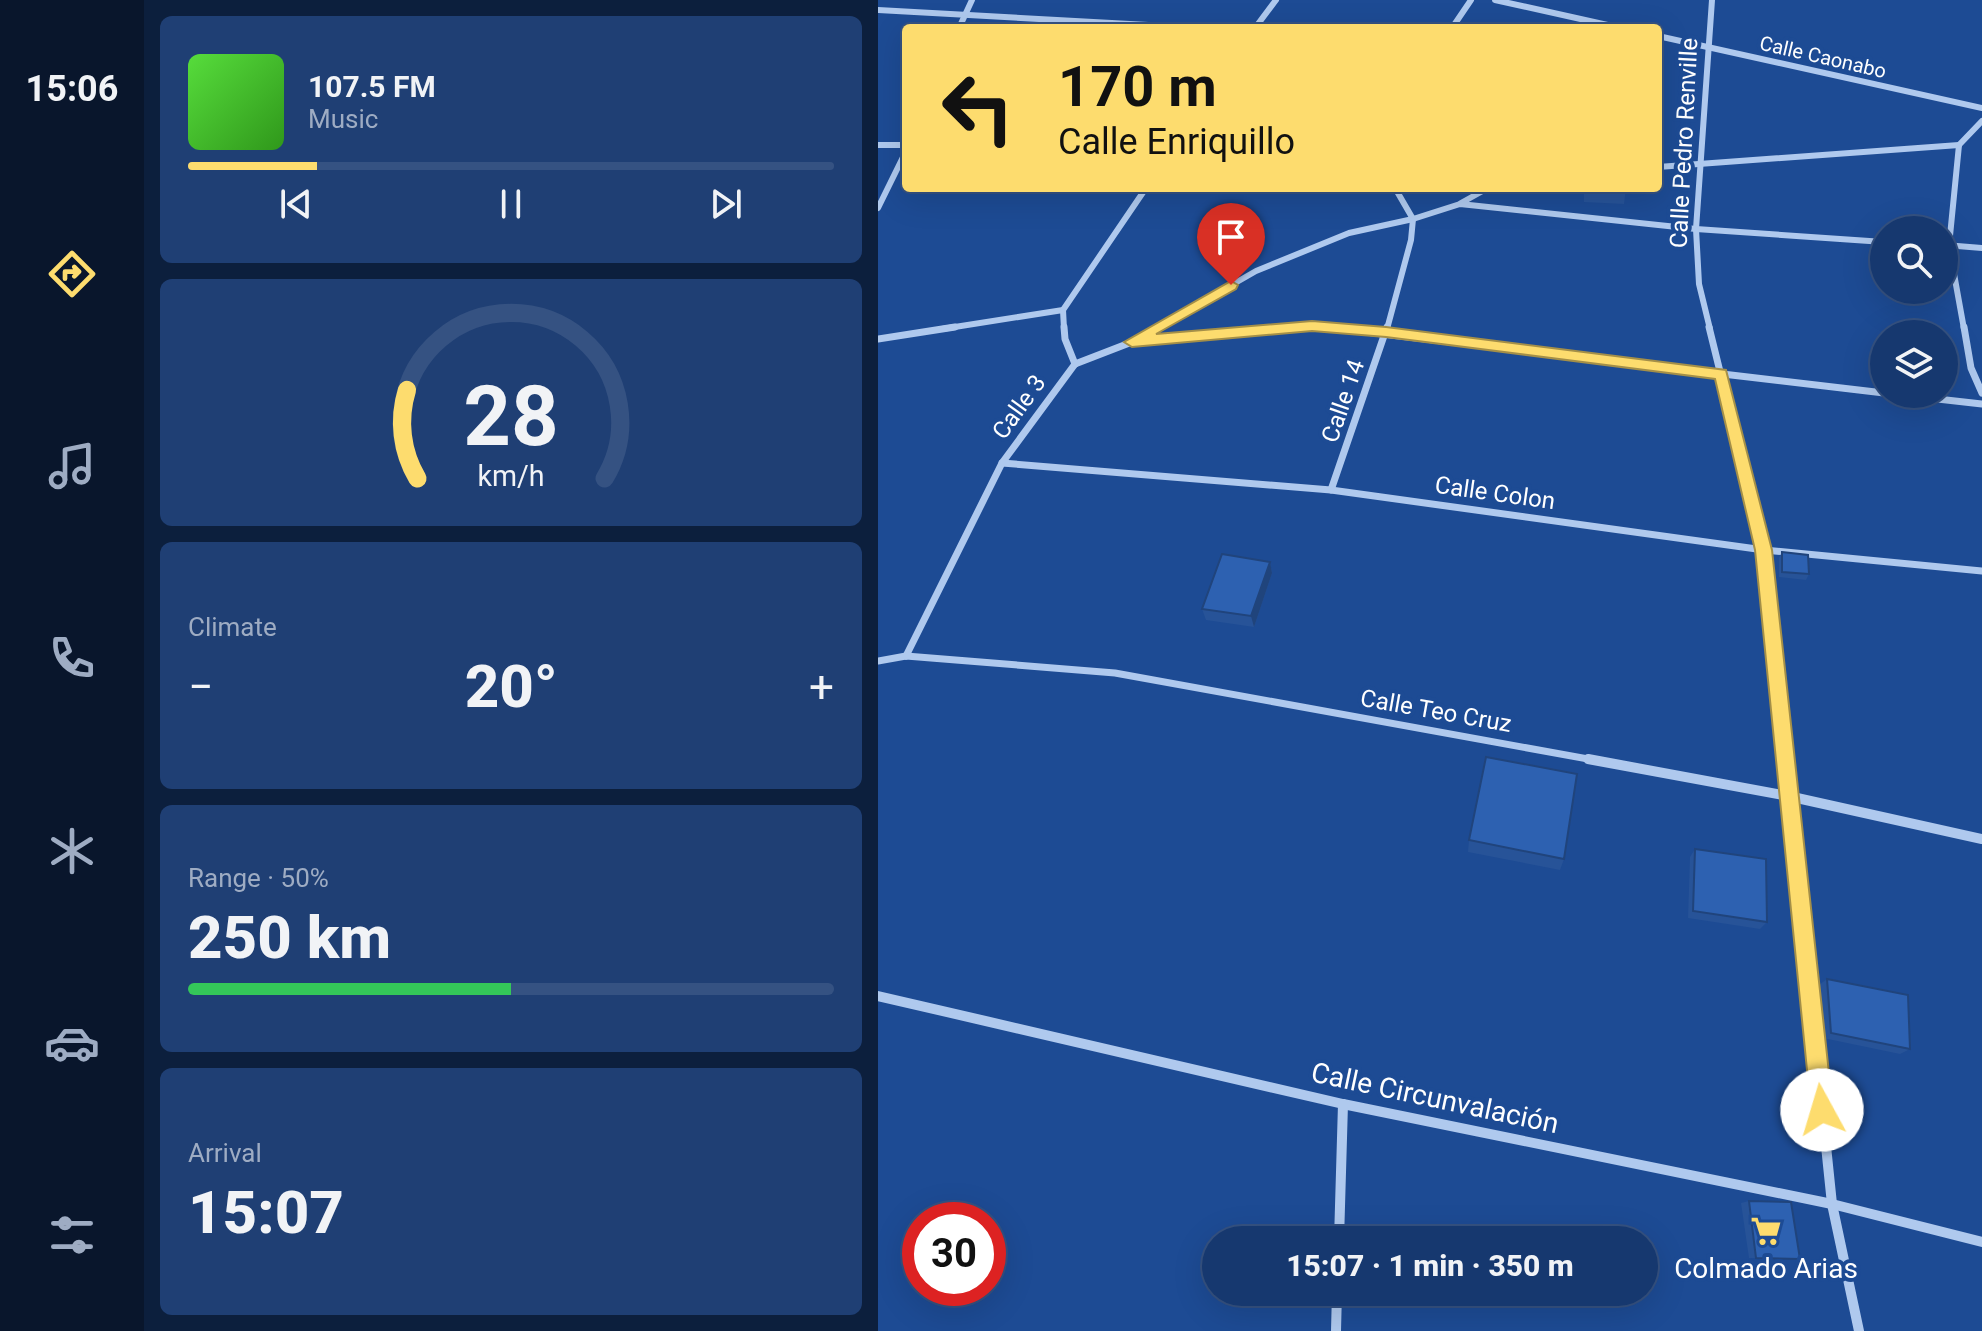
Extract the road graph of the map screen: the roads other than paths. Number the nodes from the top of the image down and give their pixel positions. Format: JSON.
{"nodes":[{"id":1,"x":972,"y":0,"type":"edge"},
{"id":2,"x":1276,"y":0,"type":"edge"},
{"id":3,"x":1471,"y":0,"type":"edge"},
{"id":4,"x":1495,"y":0,"type":"edge"},
{"id":5,"x":1712,"y":0,"type":"edge"},
{"id":6,"x":878,"y":10,"type":"edge"},
{"id":7,"x":965,"y":14,"type":"junction"},
{"id":8,"x":961,"y":24,"type":"edge"},
{"id":9,"x":1135,"y":24,"type":"edge"},
{"id":10,"x":1258,"y":24,"type":"edge"},
{"id":11,"x":1455,"y":24,"type":"edge"},
{"id":12,"x":1603,"y":24,"type":"edge"},
{"id":13,"x":1662,"y":37,"type":"edge"},
{"id":14,"x":1709,"y":47,"type":"junction"},
{"id":15,"x":1982,"y":108,"type":"edge"},
{"id":16,"x":1982,"y":121,"type":"edge"},
{"id":17,"x":878,"y":145,"type":"edge"},
{"id":18,"x":902,"y":145,"type":"edge"},
{"id":19,"x":1959,"y":145,"type":"junction"},
{"id":20,"x":902,"y":159,"type":"edge"},
{"id":21,"x":1702,"y":164,"type":"junction"},
{"id":22,"x":1662,"y":167,"type":"edge"},
{"id":23,"x":1143,"y":192,"type":"edge"},
{"id":24,"x":1397,"y":192,"type":"edge"},
{"id":25,"x":1481,"y":192,"type":"edge"},
{"id":26,"x":1460,"y":204,"type":"junction"},
{"id":27,"x":878,"y":208,"type":"edge"},
{"id":28,"x":1951,"y":216,"type":"edge"},
{"id":29,"x":1413,"y":219,"type":"junction"},
{"id":30,"x":1696,"y":229,"type":"junction"},
{"id":31,"x":1870,"y":241,"type":"edge"},
{"id":32,"x":1958,"y":247,"type":"edge"},
{"id":33,"x":1982,"y":248,"type":"edge"},
{"id":34,"x":1958,"y":302,"type":"edge"},
{"id":35,"x":1063,"y":310,"type":"junction"},
{"id":36,"x":1386,"y":332,"type":"junction"},
{"id":37,"x":878,"y":339,"type":"edge"},
{"id":38,"x":1132,"y":342,"type":"junction"},
{"id":39,"x":1075,"y":364,"type":"junction"},
{"id":40,"x":1721,"y":374,"type":"junction"},
{"id":41,"x":1870,"y":391,"type":"edge"},
{"id":42,"x":1982,"y":393,"type":"edge"},
{"id":43,"x":1958,"y":401,"type":"edge"},
{"id":44,"x":1982,"y":404,"type":"edge"},
{"id":45,"x":1002,"y":463,"type":"junction"},
{"id":46,"x":1331,"y":490,"type":"junction"},
{"id":47,"x":1764,"y":550,"type":"junction"},
{"id":48,"x":1982,"y":571,"type":"edge"},
{"id":49,"x":906,"y":656,"type":"junction"},
{"id":50,"x":878,"y":661,"type":"edge"},
{"id":51,"x":1788,"y":796,"type":"junction"},
{"id":52,"x":1982,"y":839,"type":"edge"},
{"id":53,"x":878,"y":996,"type":"edge"},
{"id":54,"x":1343,"y":1104,"type":"junction"},
{"id":55,"x":1832,"y":1204,"type":"junction"},
{"id":56,"x":1339,"y":1226,"type":"edge"},
{"id":57,"x":1982,"y":1242,"type":"edge"},
{"id":58,"x":1337,"y":1306,"type":"edge"},
{"id":59,"x":1336,"y":1331,"type":"edge"},
{"id":60,"x":1859,"y":1331,"type":"edge"}],
"edges":[{"from":1,"to":7,"type":"street"},
{"from":2,"to":10,"type":"street"},
{"from":3,"to":11,"type":"street"},
{"from":4,"to":12,"type":"street"},
{"from":5,"to":14,"type":"street","name":"Calle Pedro Renville"},
{"from":6,"to":7,"type":"street"},
{"from":7,"to":8,"type":"street"},
{"from":7,"to":9,"type":"street"},
{"from":13,"to":14,"type":"street","name":"Calle Caonabo"},
{"from":14,"to":15,"type":"street","name":"Calle Caonabo"},
{"from":14,"to":21,"type":"street","name":"Calle Pedro Renville"},
{"from":16,"to":19,"type":"street"},
{"from":17,"to":18,"type":"street"},
{"from":19,"to":21,"type":"street"},
{"from":19,"to":28,"type":"street"},
{"from":20,"to":27,"type":"street"},
{"from":21,"to":22,"type":"street"},
{"from":21,"to":30,"type":"street","name":"Calle Pedro Renville"},
{"from":23,"to":35,"type":"street"},
{"from":24,"to":29,"type":"street"},
{"from":25,"to":26,"type":"street"},
{"from":26,"to":29,"type":"street"},
{"from":26,"to":30,"type":"street"},
{"from":29,"to":36,"type":"street","name":"Calle 14"},
{"from":29,"to":38,"type":"street"},
{"from":30,"to":31,"type":"street"},
{"from":30,"to":40,"type":"street","name":"Calle Pedro Renville"},
{"from":32,"to":33,"type":"street"},
{"from":34,"to":42,"type":"street"},
{"from":35,"to":37,"type":"street"},
{"from":35,"to":39,"type":"street","name":"Calle 3"},
{"from":36,"to":38,"type":"street"},
{"from":36,"to":40,"type":"street"},
{"from":36,"to":46,"type":"street","name":"Calle 14"},
{"from":38,"to":39,"type":"street"},
{"from":39,"to":45,"type":"street","name":"Calle 3"},
{"from":40,"to":41,"type":"street"},
{"from":40,"to":47,"type":"street","name":"Calle Pedro Renville"},
{"from":43,"to":44,"type":"street"},
{"from":45,"to":46,"type":"street","name":"Calle Colon"},
{"from":45,"to":49,"type":"street","name":"Calle 3"},
{"from":46,"to":47,"type":"street","name":"Calle Colon"},
{"from":47,"to":48,"type":"street","name":"Calle Colon"},
{"from":47,"to":51,"type":"street","name":"Calle Pedro Renville"},
{"from":49,"to":50,"type":"street","name":"Calle Teo Cruz"},
{"from":49,"to":51,"type":"street","name":"Calle Teo Cruz"},
{"from":51,"to":52,"type":"street","name":"Calle Teo Cruz"},
{"from":51,"to":55,"type":"street","name":"Calle Pedro Renville"},
{"from":53,"to":54,"type":"street","name":"Calle Circunvalación"},
{"from":54,"to":55,"type":"street","name":"Calle Circunvalación"},
{"from":54,"to":56,"type":"street"},
{"from":55,"to":57,"type":"street","name":"Calle Circunvalación"},
{"from":55,"to":60,"type":"street","name":"Calle Pedro Renville"},
{"from":58,"to":59,"type":"street"}]}
